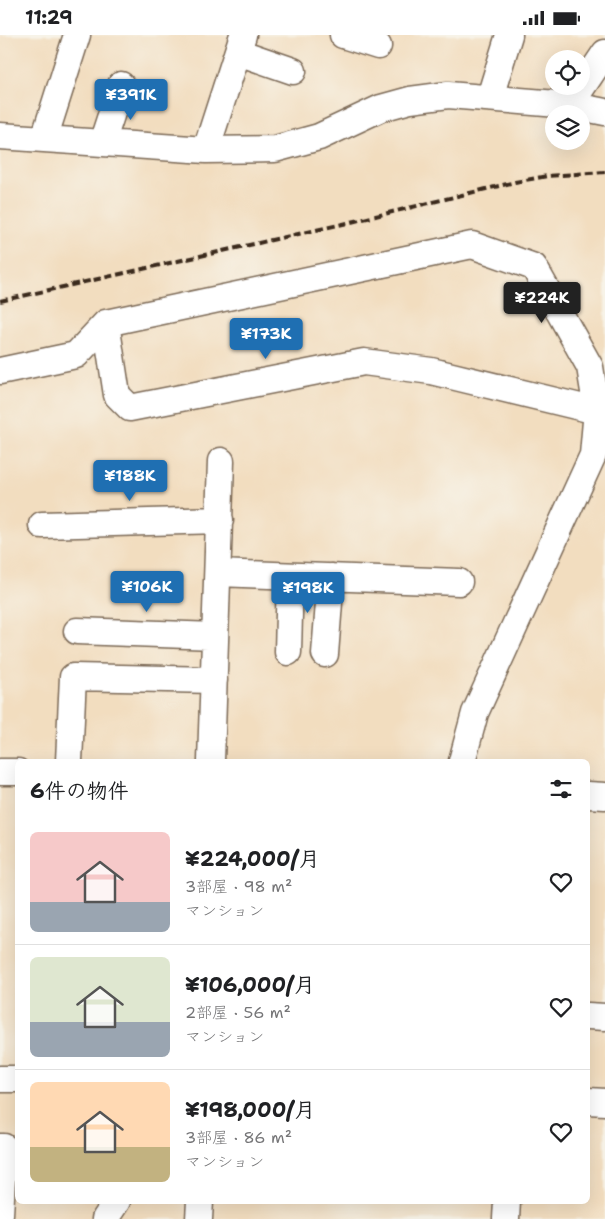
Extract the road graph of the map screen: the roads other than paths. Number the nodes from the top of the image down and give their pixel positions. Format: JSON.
{"nodes":[{"id":1,"x":77,"y":35,"type":"edge"},
{"id":2,"x":344,"y":35,"type":"edge"},
{"id":3,"x":509,"y":35,"type":"edge"},
{"id":4,"x":240,"y":43,"type":"edge"},
{"id":5,"x":378,"y":46,"type":"dead end"},
{"id":6,"x":605,"y":53,"type":"edge"},
{"id":7,"x":293,"y":71,"type":"dead end"},
{"id":8,"x":121,"y":85,"type":"dead end"},
{"id":9,"x":490,"y":97,"type":"junction"},
{"id":10,"x":570,"y":105,"type":"joint"},
{"id":11,"x":590,"y":109,"type":"edge"},
{"id":12,"x":605,"y":112,"type":"edge"},
{"id":13,"x":0,"y":136,"type":"edge"},
{"id":14,"x":44,"y":139,"type":"junction"},
{"id":15,"x":102,"y":143,"type":"junction"},
{"id":16,"x":206,"y":150,"type":"junction"},
{"id":17,"x":106,"y":323,"type":"junction"},
{"id":18,"x":0,"y":371,"type":"edge"},
{"id":19,"x":601,"y":411,"type":"edge"},
{"id":20,"x":222,"y":461,"type":"dead end"},
{"id":21,"x":220,"y":520,"type":"junction"},
{"id":22,"x":42,"y":525,"type":"dead end"},
{"id":23,"x":218,"y":573,"type":"junction"},
{"id":24,"x":290,"y":576,"type":"junction"},
{"id":25,"x":331,"y":577,"type":"junction"},
{"id":26,"x":459,"y":581,"type":"dead end"},
{"id":27,"x":77,"y":631,"type":"dead end"},
{"id":28,"x":215,"y":636,"type":"junction"},
{"id":29,"x":288,"y":652,"type":"dead end"},
{"id":30,"x":325,"y":654,"type":"dead end"},
{"id":31,"x":214,"y":680,"type":"junction"},
{"id":32,"x":69,"y":759,"type":"edge"},
{"id":33,"x":211,"y":759,"type":"edge"},
{"id":34,"x":463,"y":759,"type":"edge"},
{"id":35,"x":0,"y":772,"type":"edge"},
{"id":36,"x":15,"y":772,"type":"edge"},
{"id":37,"x":590,"y":795,"type":"edge"},
{"id":38,"x":605,"y":796,"type":"edge"},
{"id":39,"x":590,"y":1016,"type":"edge"},
{"id":40,"x":605,"y":1017,"type":"edge"},
{"id":41,"x":0,"y":1079,"type":"edge"},
{"id":42,"x":15,"y":1079,"type":"edge"},
{"id":43,"x":590,"y":1101,"type":"edge"},
{"id":44,"x":605,"y":1102,"type":"edge"},
{"id":45,"x":0,"y":1147,"type":"edge"},
{"id":46,"x":115,"y":1204,"type":"edge"},
{"id":47,"x":200,"y":1204,"type":"edge"},
{"id":48,"x":507,"y":1204,"type":"edge"},
{"id":49,"x":0,"y":1214,"type":"edge"},
{"id":50,"x":105,"y":1219,"type":"edge"},
{"id":51,"x":199,"y":1219,"type":"edge"},
{"id":52,"x":506,"y":1219,"type":"edge"}],
"edges":[{"from":1,"to":14,"type":"street"},
{"from":2,"to":5,"type":"street"},
{"from":3,"to":9,"type":"street"},
{"from":4,"to":7,"type":"street"},
{"from":4,"to":16,"type":"street"},
{"from":6,"to":10,"type":"street"},
{"from":8,"to":15,"type":"street"},
{"from":9,"to":10,"type":"street"},
{"from":9,"to":16,"type":"street"},
{"from":11,"to":12,"type":"street"},
{"from":13,"to":14,"type":"street"},
{"from":14,"to":15,"type":"street"},
{"from":15,"to":16,"type":"street"},
{"from":17,"to":18,"type":"street"},
{"from":17,"to":19,"type":"street"},
{"from":17,"to":19,"type":"street"},
{"from":19,"to":34,"type":"street"},
{"from":20,"to":21,"type":"street"},
{"from":21,"to":22,"type":"street"},
{"from":21,"to":23,"type":"street"},
{"from":23,"to":24,"type":"street"},
{"from":23,"to":28,"type":"street"},
{"from":24,"to":25,"type":"street"},
{"from":24,"to":29,"type":"street"},
{"from":25,"to":26,"type":"street"},
{"from":25,"to":30,"type":"street"},
{"from":27,"to":28,"type":"street"},
{"from":28,"to":31,"type":"street"},
{"from":31,"to":32,"type":"street"},
{"from":31,"to":33,"type":"street"},
{"from":35,"to":36,"type":"street"},
{"from":37,"to":38,"type":"street"},
{"from":39,"to":40,"type":"street"},
{"from":41,"to":42,"type":"street"},
{"from":43,"to":44,"type":"street"},
{"from":45,"to":49,"type":"street"},
{"from":46,"to":50,"type":"street"},
{"from":47,"to":51,"type":"street"},
{"from":48,"to":52,"type":"street"}]}
